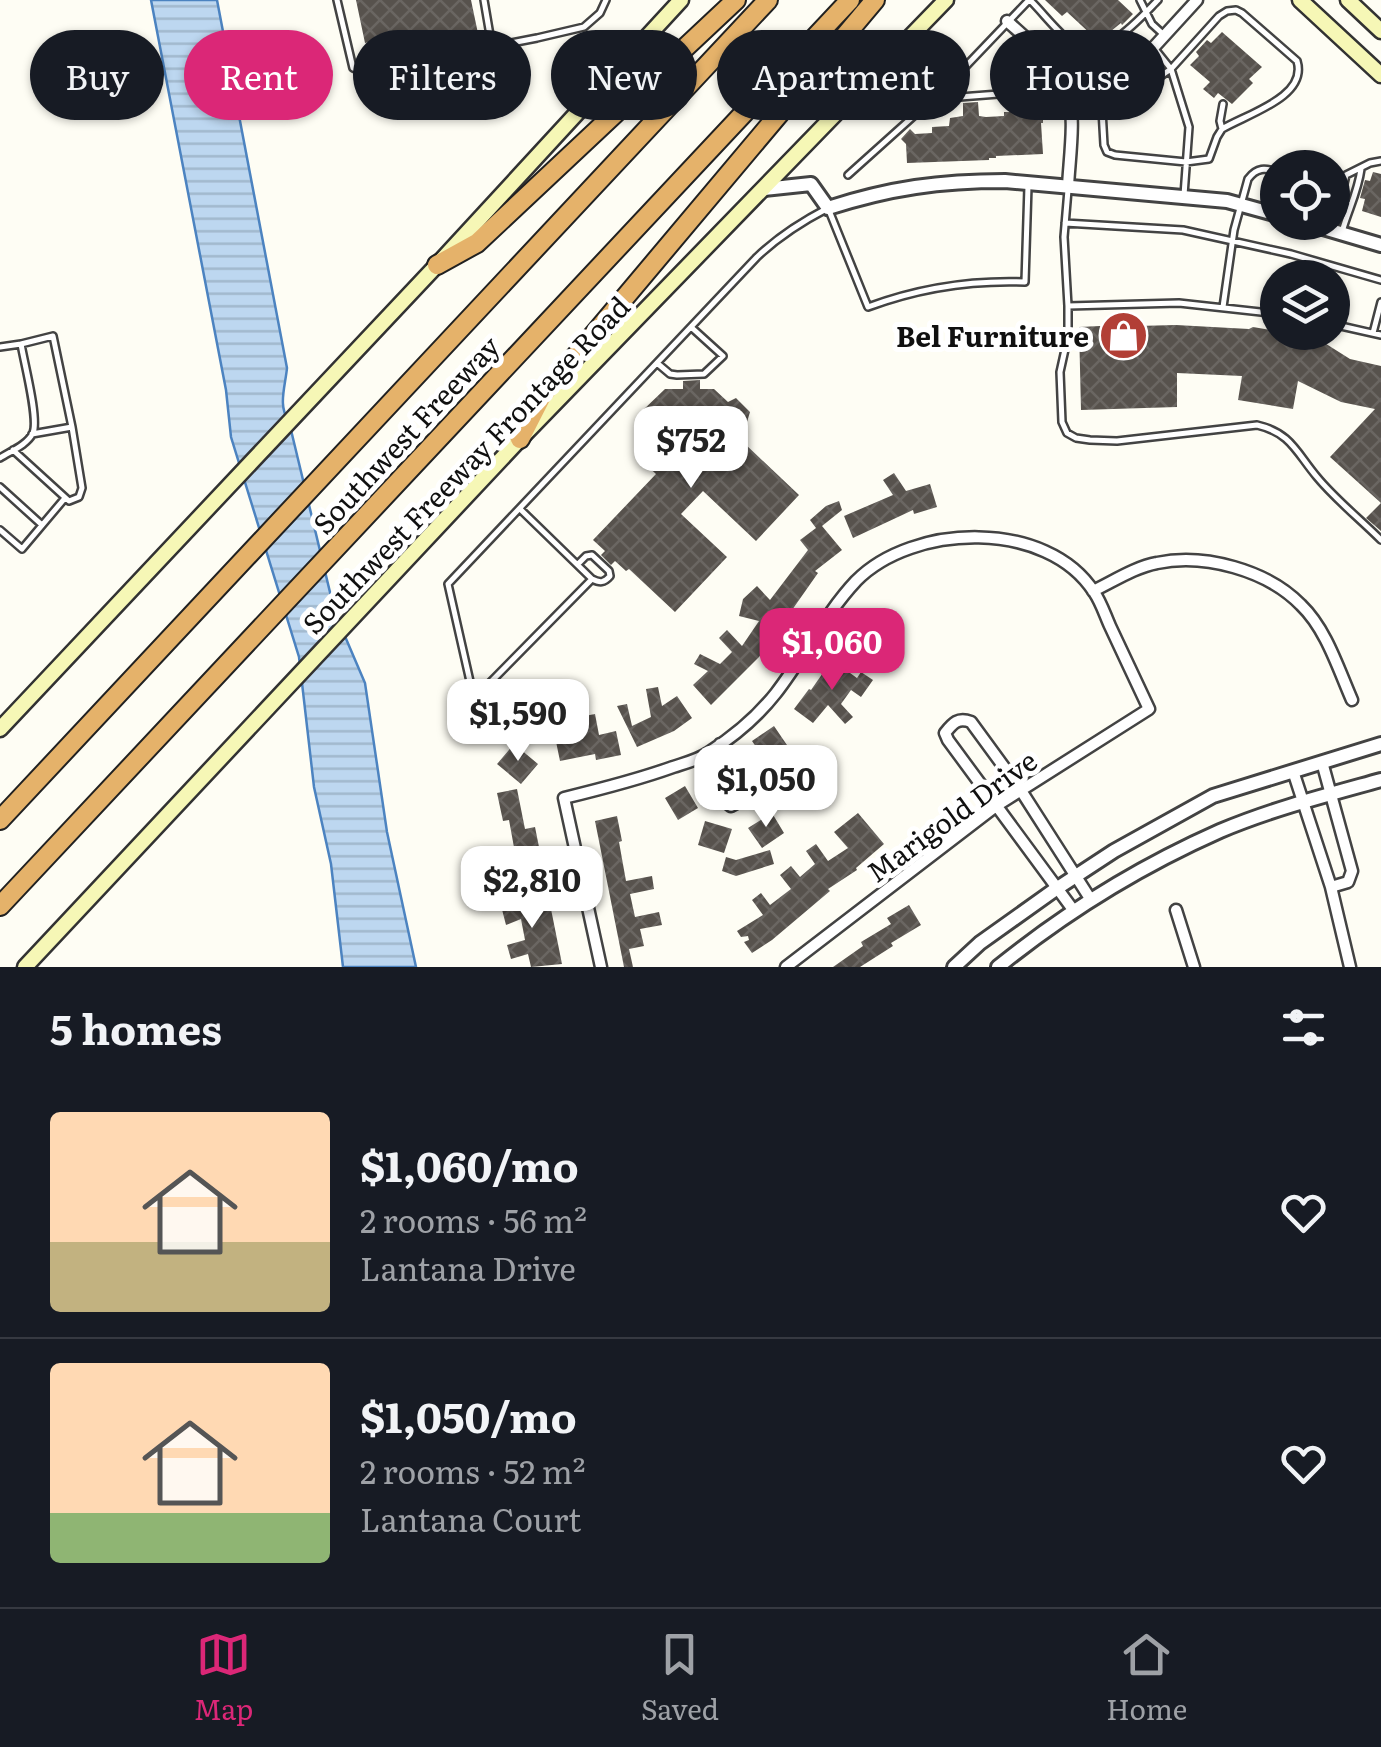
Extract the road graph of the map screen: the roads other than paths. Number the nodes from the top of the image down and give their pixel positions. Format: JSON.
{"nodes":[{"id":1,"x":337,"y":0,"type":"edge"},
{"id":2,"x":484,"y":0,"type":"edge"},
{"id":3,"x":606,"y":0,"type":"edge"},
{"id":4,"x":681,"y":0,"type":"edge"},
{"id":5,"x":736,"y":0,"type":"edge"},
{"id":6,"x":768,"y":0,"type":"edge"},
{"id":7,"x":850,"y":0,"type":"edge"},
{"id":8,"x":875,"y":0,"type":"edge"},
{"id":9,"x":946,"y":0,"type":"edge"},
{"id":10,"x":1029,"y":0,"type":"edge"},
{"id":11,"x":1140,"y":0,"type":"edge"},
{"id":12,"x":1158,"y":0,"type":"edge"},
{"id":13,"x":1197,"y":0,"type":"edge"},
{"id":14,"x":1300,"y":0,"type":"edge"},
{"id":15,"x":1353,"y":2,"type":"edge"},
{"id":16,"x":1146,"y":12,"type":"junction"},
{"id":17,"x":1007,"y":21,"type":"junction"},
{"id":18,"x":489,"y":30,"type":"edge"},
{"id":19,"x":1017,"y":30,"type":"edge"},
{"id":20,"x":1158,"y":30,"type":"edge"},
{"id":21,"x":1381,"y":30,"type":"edge"},
{"id":22,"x":1165,"y":35,"type":"edge"},
{"id":23,"x":531,"y":38,"type":"edge"},
{"id":24,"x":970,"y":60,"type":"edge"},
{"id":25,"x":1165,"y":62,"type":"edge"},
{"id":26,"x":353,"y":68,"type":"edge"},
{"id":27,"x":1170,"y":69,"type":"junction"},
{"id":28,"x":1381,"y":75,"type":"edge"},
{"id":29,"x":1223,"y":104,"type":"dead end"},
{"id":30,"x":909,"y":120,"type":"edge"},
{"id":31,"x":1069,"y":120,"type":"edge"},
{"id":32,"x":1222,"y":129,"type":"junction"},
{"id":33,"x":1381,"y":161,"type":"edge"},
{"id":34,"x":1186,"y":162,"type":"junction"},
{"id":35,"x":1260,"y":169,"type":"edge"},
{"id":36,"x":1362,"y":169,"type":"junction"},
{"id":37,"x":1350,"y":174,"type":"edge"},
{"id":38,"x":848,"y":176,"type":"dead end"},
{"id":39,"x":1028,"y":184,"type":"junction"},
{"id":40,"x":1068,"y":187,"type":"junction"},
{"id":41,"x":764,"y":189,"type":"junction"},
{"id":42,"x":1184,"y":197,"type":"junction"},
{"id":43,"x":1350,"y":204,"type":"edge"},
{"id":44,"x":1240,"y":205,"type":"junction"},
{"id":45,"x":828,"y":208,"type":"junction"},
{"id":46,"x":1260,"y":210,"type":"edge"},
{"id":47,"x":1065,"y":223,"type":"junction"},
{"id":48,"x":1350,"y":236,"type":"edge"},
{"id":49,"x":1232,"y":240,"type":"junction"},
{"id":50,"x":1381,"y":245,"type":"edge"},
{"id":51,"x":438,"y":265,"type":"junction"},
{"id":52,"x":1381,"y":280,"type":"edge"},
{"id":53,"x":1381,"y":302,"type":"edge"},
{"id":54,"x":1068,"y":306,"type":"junction"},
{"id":55,"x":1223,"y":307,"type":"junction"},
{"id":56,"x":1260,"y":312,"type":"edge"},
{"id":57,"x":691,"y":327,"type":"junction"},
{"id":58,"x":1350,"y":328,"type":"edge"},
{"id":59,"x":1373,"y":332,"type":"junction"},
{"id":60,"x":1381,"y":335,"type":"edge"},
{"id":61,"x":21,"y":344,"type":"junction"},
{"id":62,"x":0,"y":347,"type":"edge"},
{"id":63,"x":657,"y":363,"type":"junction"},
{"id":64,"x":72,"y":427,"type":"junction"},
{"id":65,"x":32,"y":434,"type":"junction"},
{"id":66,"x":520,"y":439,"type":"junction"},
{"id":67,"x":13,"y":450,"type":"junction"},
{"id":68,"x":0,"y":458,"type":"edge"},
{"id":69,"x":0,"y":487,"type":"edge"},
{"id":70,"x":65,"y":498,"type":"junction"},
{"id":71,"x":520,"y":509,"type":"junction"},
{"id":72,"x":42,"y":525,"type":"junction"},
{"id":73,"x":0,"y":530,"type":"edge"},
{"id":74,"x":1381,"y":540,"type":"edge"},
{"id":75,"x":578,"y":564,"type":"junction"},
{"id":76,"x":592,"y":579,"type":"junction"},
{"id":77,"x":1094,"y":591,"type":"junction"},
{"id":78,"x":1352,"y":700,"type":"dead end"},
{"id":79,"x":0,"y":729,"type":"edge"},
{"id":80,"x":720,"y":744,"type":"junction"},
{"id":81,"x":1381,"y":744,"type":"edge"},
{"id":82,"x":704,"y":756,"type":"junction"},
{"id":83,"x":1322,"y":762,"type":"junction"},
{"id":84,"x":1293,"y":770,"type":"junction"},
{"id":85,"x":1381,"y":780,"type":"edge"},
{"id":86,"x":1020,"y":789,"type":"junction"},
{"id":87,"x":1331,"y":794,"type":"junction"},
{"id":88,"x":1304,"y":801,"type":"junction"},
{"id":89,"x":996,"y":806,"type":"junction"},
{"id":90,"x":0,"y":820,"type":"edge"},
{"id":91,"x":1076,"y":876,"type":"junction"},
{"id":92,"x":1331,"y":887,"type":"junction"},
{"id":93,"x":1057,"y":888,"type":"junction"},
{"id":94,"x":1091,"y":900,"type":"junction"},
{"id":95,"x":0,"y":906,"type":"edge"},
{"id":96,"x":1176,"y":910,"type":"dead end"},
{"id":97,"x":1074,"y":911,"type":"junction"},
{"id":98,"x":25,"y":967,"type":"edge"},
{"id":99,"x":602,"y":967,"type":"edge"},
{"id":100,"x":786,"y":967,"type":"edge"},
{"id":101,"x":954,"y":967,"type":"edge"},
{"id":102,"x":998,"y":967,"type":"edge"},
{"id":103,"x":1194,"y":967,"type":"edge"},
{"id":104,"x":1350,"y":967,"type":"edge"}],
"edges":[{"from":1,"to":26,"type":"lane"},
{"from":2,"to":18,"type":"lane"},
{"from":3,"to":23,"type":"lane"},
{"from":4,"to":51,"type":"main road"},
{"from":5,"to":51,"type":"highway"},
{"from":6,"to":90,"type":"highway","name":"Southwest Freeway"},
{"from":7,"to":95,"type":"highway","name":"Southwest Freeway"},
{"from":8,"to":66,"type":"highway"},
{"from":9,"to":41,"type":"main road","name":"Southwest Freeway Frontage Road"},
{"from":10,"to":16,"type":"lane"},
{"from":10,"to":17,"type":"lane"},
{"from":11,"to":16,"type":"lane"},
{"from":12,"to":16,"type":"lane"},
{"from":13,"to":22,"type":"street"},
{"from":14,"to":28,"type":"main road"},
{"from":15,"to":21,"type":"main road"},
{"from":16,"to":20,"type":"lane"},
{"from":17,"to":19,"type":"street"},
{"from":17,"to":24,"type":"lane"},
{"from":25,"to":27,"type":"lane"},
{"from":27,"to":32,"type":"lane"},
{"from":27,"to":34,"type":"lane"},
{"from":27,"to":34,"type":"lane"},
{"from":29,"to":32,"type":"lane"},
{"from":30,"to":38,"type":"lane"},
{"from":31,"to":40,"type":"street"},
{"from":32,"to":34,"type":"lane"},
{"from":33,"to":36,"type":"lane"},
{"from":34,"to":42,"type":"lane"},
{"from":35,"to":44,"type":"lane"},
{"from":36,"to":37,"type":"lane"},
{"from":36,"to":43,"type":"lane"},
{"from":39,"to":40,"type":"street"},
{"from":39,"to":45,"type":"street"},
{"from":39,"to":45,"type":"lane"},
{"from":40,"to":42,"type":"street"},
{"from":40,"to":47,"type":"lane"},
{"from":41,"to":45,"type":"street"},
{"from":41,"to":66,"type":"main road","name":"Southwest Freeway Frontage Road"},
{"from":42,"to":44,"type":"street"},
{"from":44,"to":46,"type":"street"},
{"from":44,"to":49,"type":"lane"},
{"from":45,"to":57,"type":"lane"},
{"from":47,"to":49,"type":"lane"},
{"from":47,"to":54,"type":"lane"},
{"from":48,"to":50,"type":"street"},
{"from":49,"to":52,"type":"lane"},
{"from":49,"to":55,"type":"lane"},
{"from":51,"to":79,"type":"main road"},
{"from":53,"to":59,"type":"lane"},
{"from":54,"to":55,"type":"lane"},
{"from":54,"to":74,"type":"lane"},
{"from":55,"to":56,"type":"lane"},
{"from":57,"to":63,"type":"lane"},
{"from":57,"to":63,"type":"lane"},
{"from":58,"to":59,"type":"lane"},
{"from":59,"to":60,"type":"lane"},
{"from":61,"to":62,"type":"lane"},
{"from":61,"to":64,"type":"lane"},
{"from":61,"to":65,"type":"lane"},
{"from":63,"to":71,"type":"lane"},
{"from":64,"to":65,"type":"lane"},
{"from":64,"to":70,"type":"lane"},
{"from":65,"to":67,"type":"lane"},
{"from":66,"to":98,"type":"main road","name":"Southwest Freeway Frontage Road"},
{"from":67,"to":68,"type":"lane"},
{"from":67,"to":70,"type":"lane"},
{"from":69,"to":72,"type":"lane"},
{"from":70,"to":72,"type":"lane"},
{"from":71,"to":75,"type":"lane"},
{"from":71,"to":76,"type":"lane"},
{"from":72,"to":73,"type":"lane"},
{"from":75,"to":76,"type":"lane"},
{"from":75,"to":76,"type":"lane"},
{"from":77,"to":78,"type":"street"},
{"from":77,"to":80,"type":"street"},
{"from":77,"to":86,"type":"street","name":"Marigold Drive"},
{"from":80,"to":82,"type":"street"},
{"from":80,"to":82,"type":"street"},
{"from":81,"to":83,"type":"street"},
{"from":82,"to":99,"type":"street"},
{"from":83,"to":84,"type":"street"},
{"from":83,"to":87,"type":"street"},
{"from":84,"to":88,"type":"street"},
{"from":84,"to":91,"type":"street"},
{"from":85,"to":87,"type":"street"},
{"from":86,"to":89,"type":"street","name":"Marigold Drive"},
{"from":86,"to":89,"type":"street"},
{"from":86,"to":91,"type":"street"},
{"from":87,"to":88,"type":"street"},
{"from":87,"to":92,"type":"street"},
{"from":88,"to":92,"type":"street"},
{"from":88,"to":94,"type":"street"},
{"from":89,"to":93,"type":"street"},
{"from":89,"to":100,"type":"street","name":"Marigold Drive"},
{"from":91,"to":93,"type":"street"},
{"from":91,"to":94,"type":"street"},
{"from":92,"to":104,"type":"street"},
{"from":93,"to":97,"type":"street"},
{"from":93,"to":101,"type":"street"},
{"from":94,"to":97,"type":"street"},
{"from":96,"to":103,"type":"street"},
{"from":97,"to":102,"type":"street"}]}
